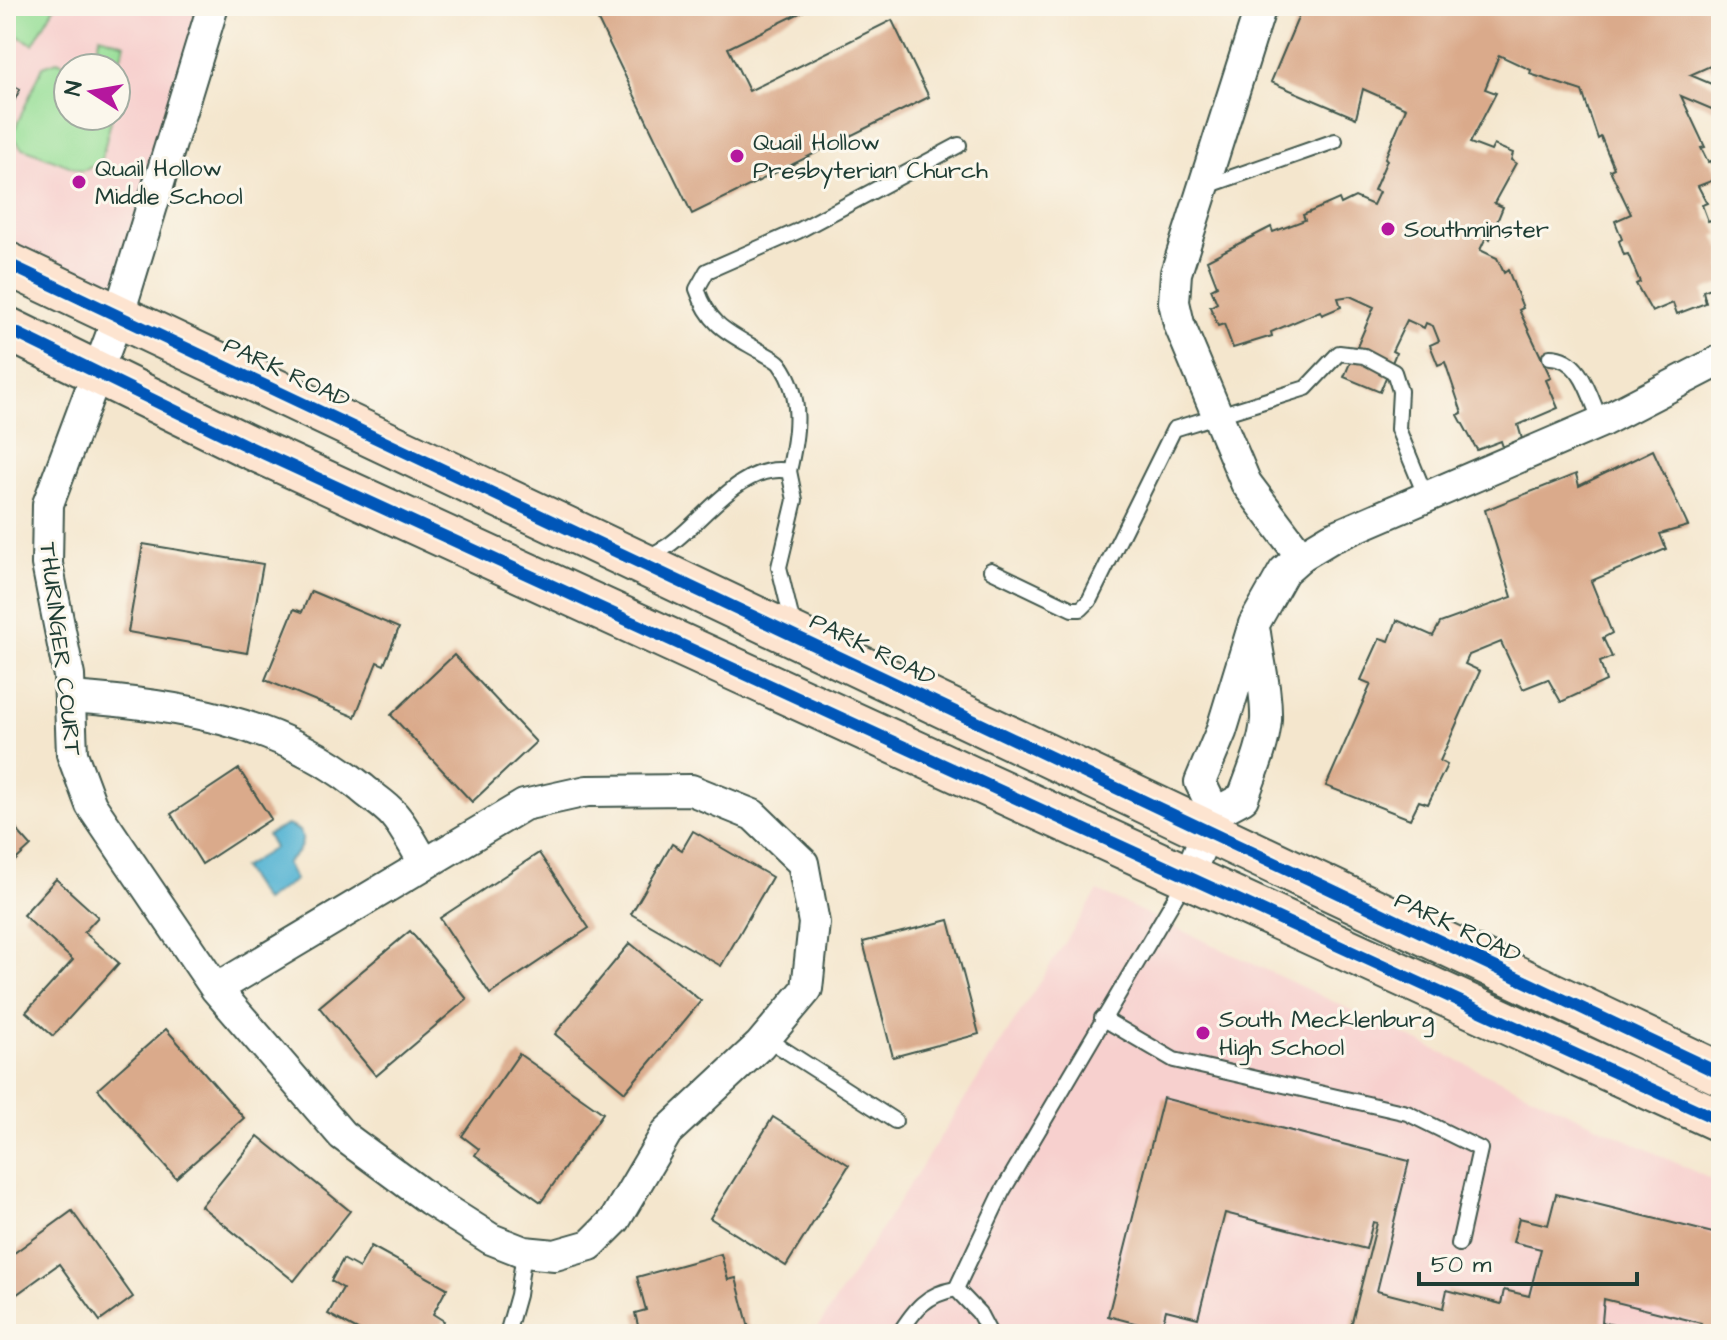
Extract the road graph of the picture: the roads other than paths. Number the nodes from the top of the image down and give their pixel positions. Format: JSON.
{"nodes":[{"id":1,"x":213,"y":6,"type":"edge"},
{"id":2,"x":1261,"y":6,"type":"edge"},
{"id":3,"x":1335,"y":141,"type":"dead end"},
{"id":4,"x":959,"y":145,"type":"dead end"},
{"id":5,"x":1204,"y":188,"type":"junction"},
{"id":6,"x":6,"y":263,"type":"edge"},
{"id":7,"x":118,"y":317,"type":"junction"},
{"id":8,"x":6,"y":328,"type":"edge"},
{"id":9,"x":1550,"y":357,"type":"dead end"},
{"id":10,"x":1721,"y":360,"type":"edge"},
{"id":11,"x":98,"y":373,"type":"junction"},
{"id":12,"x":1217,"y":413,"type":"junction"},
{"id":13,"x":1601,"y":422,"type":"junction"},
{"id":14,"x":789,"y":471,"type":"junction"},
{"id":15,"x":1426,"y":497,"type":"junction"},
{"id":16,"x":1301,"y":556,"type":"junction"},
{"id":17,"x":642,"y":563,"type":"junction"},
{"id":18,"x":991,"y":570,"type":"dead end"},
{"id":19,"x":1254,"y":624,"type":"junction"},
{"id":20,"x":796,"y":637,"type":"junction"},
{"id":21,"x":70,"y":697,"type":"junction"},
{"id":22,"x":1211,"y":823,"type":"junction"},
{"id":23,"x":424,"y":862,"type":"junction"},
{"id":24,"x":1188,"y":877,"type":"junction"},
{"id":25,"x":216,"y":989,"type":"junction"},
{"id":26,"x":1102,"y":1018,"type":"junction"},
{"id":27,"x":766,"y":1038,"type":"junction"},
{"id":28,"x":1721,"y":1074,"type":"edge"},
{"id":29,"x":895,"y":1121,"type":"dead end"},
{"id":30,"x":1721,"y":1121,"type":"edge"},
{"id":31,"x":1459,"y":1244,"type":"dead end"},
{"id":32,"x":524,"y":1252,"type":"junction"},
{"id":33,"x":956,"y":1289,"type":"junction"},
{"id":34,"x":507,"y":1334,"type":"edge"},
{"id":35,"x":899,"y":1334,"type":"edge"},
{"id":36,"x":990,"y":1334,"type":"edge"}],
"edges":[{"from":1,"to":7,"type":"street","name":"THURINGER COURT"},
{"from":2,"to":5,"type":"street"},
{"from":3,"to":5,"type":"lane"},
{"from":4,"to":14,"type":"lane"},
{"from":5,"to":12,"type":"street"},
{"from":6,"to":7,"type":"main road","name":"PARK ROAD"},
{"from":7,"to":11,"type":"street","name":"THURINGER COURT"},
{"from":7,"to":17,"type":"main road","name":"PARK ROAD"},
{"from":8,"to":11,"type":"main road"},
{"from":9,"to":13,"type":"lane"},
{"from":10,"to":13,"type":"street"},
{"from":11,"to":21,"type":"street","name":"THURINGER COURT"},
{"from":11,"to":24,"type":"main road"},
{"from":12,"to":15,"type":"lane"},
{"from":12,"to":16,"type":"street"},
{"from":12,"to":18,"type":"lane"},
{"from":13,"to":15,"type":"street"},
{"from":14,"to":17,"type":"lane"},
{"from":14,"to":20,"type":"lane"},
{"from":15,"to":16,"type":"street"},
{"from":16,"to":19,"type":"street"},
{"from":17,"to":20,"type":"main road","name":"PARK ROAD"},
{"from":19,"to":22,"type":"street"},
{"from":19,"to":22,"type":"street"},
{"from":20,"to":22,"type":"main road","name":"PARK ROAD"},
{"from":21,"to":23,"type":"street"},
{"from":21,"to":25,"type":"street","name":"THURINGER COURT"},
{"from":22,"to":24,"type":"street"},
{"from":22,"to":28,"type":"main road","name":"PARK ROAD"},
{"from":23,"to":25,"type":"street"},
{"from":23,"to":27,"type":"street"},
{"from":24,"to":26,"type":"lane"},
{"from":24,"to":30,"type":"main road"},
{"from":25,"to":32,"type":"street","name":"THURINGER COURT"},
{"from":26,"to":31,"type":"lane"},
{"from":26,"to":33,"type":"lane"},
{"from":27,"to":29,"type":"lane"},
{"from":27,"to":32,"type":"street","name":"THURINGER COURT"},
{"from":32,"to":34,"type":"lane"},
{"from":33,"to":35,"type":"lane"},
{"from":33,"to":36,"type":"lane"}]}
